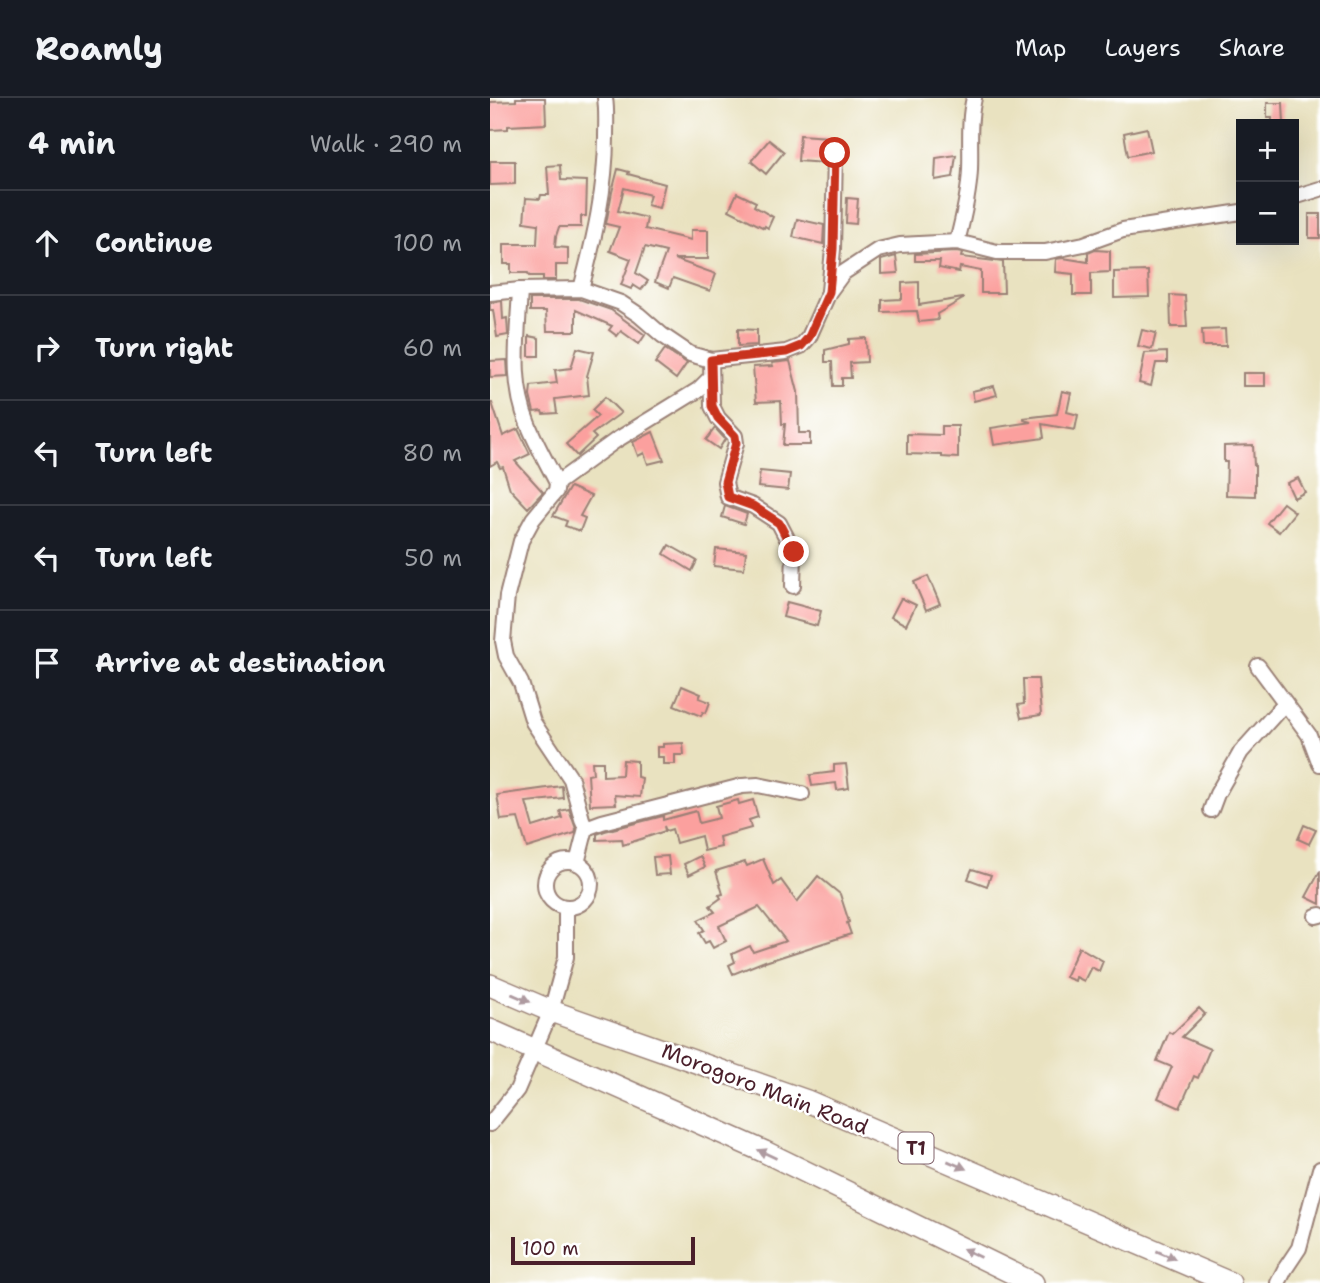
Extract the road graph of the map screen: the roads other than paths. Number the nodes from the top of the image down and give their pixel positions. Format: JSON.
{"nodes":[{"id":1,"x":605,"y":98,"type":"edge"},
{"id":2,"x":974,"y":98,"type":"edge"},
{"id":3,"x":835,"y":153,"type":"dead end"},
{"id":4,"x":1320,"y":189,"type":"edge"},
{"id":5,"x":1299,"y":195,"type":"edge"},
{"id":6,"x":1236,"y":213,"type":"edge"},
{"id":7,"x":957,"y":242,"type":"junction"},
{"id":8,"x":581,"y":289,"type":"junction"},
{"id":9,"x":520,"y":290,"type":"junction"},
{"id":10,"x":829,"y":292,"type":"junction"},
{"id":11,"x":490,"y":293,"type":"edge"},
{"id":12,"x":711,"y":360,"type":"junction"},
{"id":13,"x":711,"y":377,"type":"junction"},
{"id":14,"x":557,"y":483,"type":"junction"},
{"id":15,"x":793,"y":586,"type":"dead end"},
{"id":16,"x":1258,"y":666,"type":"dead end"},
{"id":17,"x":1285,"y":703,"type":"junction"},
{"id":18,"x":1320,"y":764,"type":"edge"},
{"id":19,"x":802,"y":794,"type":"dead end"},
{"id":20,"x":1211,"y":810,"type":"dead end"},
{"id":21,"x":586,"y":828,"type":"junction"},
{"id":22,"x":577,"y":863,"type":"junction"},
{"id":23,"x":566,"y":907,"type":"junction"},
{"id":24,"x":490,"y":985,"type":"edge"},
{"id":25,"x":551,"y":1011,"type":"junction"},
{"id":26,"x":490,"y":1030,"type":"edge"},
{"id":27,"x":536,"y":1050,"type":"junction"},
{"id":28,"x":490,"y":1124,"type":"edge"},
{"id":29,"x":1320,"y":1169,"type":"edge"},
{"id":30,"x":1033,"y":1283,"type":"edge"},
{"id":31,"x":1230,"y":1283,"type":"edge"},
{"id":32,"x":1278,"y":1283,"type":"edge"}],
"edges":[{"from":1,"to":8,"type":"street"},
{"from":2,"to":7,"type":"street"},
{"from":3,"to":10,"type":"street"},
{"from":4,"to":5,"type":"street"},
{"from":6,"to":7,"type":"street"},
{"from":7,"to":10,"type":"street"},
{"from":8,"to":9,"type":"street"},
{"from":8,"to":12,"type":"street"},
{"from":9,"to":11,"type":"street"},
{"from":9,"to":14,"type":"street"},
{"from":10,"to":12,"type":"street"},
{"from":12,"to":13,"type":"street"},
{"from":13,"to":14,"type":"street"},
{"from":13,"to":15,"type":"street"},
{"from":14,"to":21,"type":"street"},
{"from":16,"to":17,"type":"street"},
{"from":17,"to":18,"type":"street"},
{"from":17,"to":20,"type":"street"},
{"from":19,"to":21,"type":"street"},
{"from":21,"to":22,"type":"street"},
{"from":22,"to":23,"type":"street"},
{"from":22,"to":23,"type":"street"},
{"from":23,"to":25,"type":"street"},
{"from":24,"to":25,"type":"highway","name":"Morogoro Main Road","number":"T1","one_way":true},
{"from":25,"to":27,"type":"street"},
{"from":25,"to":31,"type":"highway","name":"Morogoro Main Road","number":"T1","one_way":true},
{"from":26,"to":27,"type":"highway"},
{"from":27,"to":28,"type":"street"},
{"from":30,"to":27,"type":"highway","one_way":true},
{"from":29,"to":32,"type":"street"}]}
